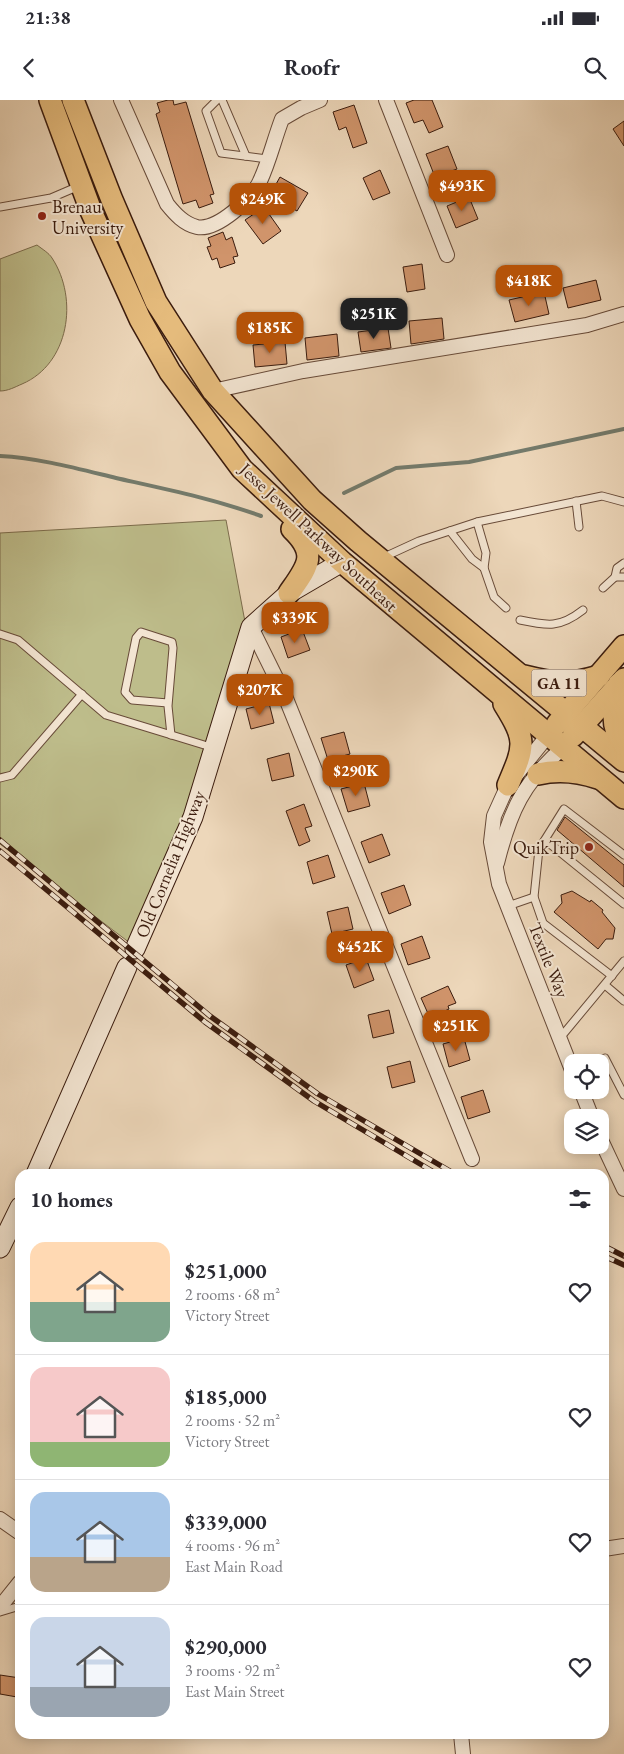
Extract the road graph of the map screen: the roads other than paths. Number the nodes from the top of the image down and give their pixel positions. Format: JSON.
{"nodes":[{"id":1,"x":50,"y":100,"type":"edge"},
{"id":2,"x":73,"y":100,"type":"edge"},
{"id":3,"x":121,"y":100,"type":"edge"},
{"id":4,"x":217,"y":100,"type":"edge"},
{"id":5,"x":222,"y":100,"type":"edge"},
{"id":6,"x":320,"y":100,"type":"edge"},
{"id":7,"x":386,"y":100,"type":"edge"},
{"id":8,"x":246,"y":156,"type":"junction"},
{"id":9,"x":267,"y":159,"type":"junction"},
{"id":10,"x":82,"y":185,"type":"junction"},
{"id":11,"x":0,"y":207,"type":"edge"},
{"id":12,"x":448,"y":255,"type":"dead end"},
{"id":13,"x":624,"y":314,"type":"edge"},
{"id":14,"x":213,"y":391,"type":"junction"},
{"id":15,"x":269,"y":494,"type":"junction"},
{"id":16,"x":576,"y":501,"type":"junction"},
{"id":17,"x":624,"y":502,"type":"edge"},
{"id":18,"x":477,"y":522,"type":"junction"},
{"id":19,"x":579,"y":527,"type":"dead end"},
{"id":20,"x":450,"y":531,"type":"junction"},
{"id":21,"x":379,"y":559,"type":"junction"},
{"id":22,"x":342,"y":562,"type":"junction"},
{"id":23,"x":624,"y":563,"type":"edge"},
{"id":24,"x":484,"y":568,"type":"junction"},
{"id":25,"x":614,"y":577,"type":"junction"},
{"id":26,"x":624,"y":577,"type":"edge"},
{"id":27,"x":603,"y":588,"type":"dead end"},
{"id":28,"x":289,"y":593,"type":"junction"},
{"id":29,"x":506,"y":608,"type":"dead end"},
{"id":30,"x":583,"y":610,"type":"dead end"},
{"id":31,"x":520,"y":620,"type":"dead end"},
{"id":32,"x":251,"y":627,"type":"junction"},
{"id":33,"x":0,"y":634,"type":"edge"},
{"id":34,"x":624,"y":646,"type":"edge"},
{"id":35,"x":519,"y":675,"type":"junction"},
{"id":36,"x":599,"y":676,"type":"junction"},
{"id":37,"x":622,"y":682,"type":"edge"},
{"id":38,"x":495,"y":691,"type":"junction"},
{"id":39,"x":82,"y":694,"type":"junction"},
{"id":40,"x":168,"y":704,"type":"junction"},
{"id":41,"x":574,"y":719,"type":"junction"},
{"id":42,"x":171,"y":735,"type":"junction"},
{"id":43,"x":557,"y":740,"type":"junction"},
{"id":44,"x":624,"y":745,"type":"edge"},
{"id":45,"x":214,"y":748,"type":"junction"},
{"id":46,"x":624,"y":761,"type":"edge"},
{"id":47,"x":538,"y":774,"type":"junction"},
{"id":48,"x":0,"y":778,"type":"edge"},
{"id":49,"x":601,"y":779,"type":"junction"},
{"id":50,"x":508,"y":785,"type":"junction"},
{"id":51,"x":624,"y":798,"type":"edge"},
{"id":52,"x":545,"y":840,"type":"junction"},
{"id":53,"x":624,"y":855,"type":"edge"},
{"id":54,"x":497,"y":864,"type":"junction"},
{"id":55,"x":534,"y":897,"type":"junction"},
{"id":56,"x":624,"y":904,"type":"edge"},
{"id":57,"x":508,"y":906,"type":"junction"},
{"id":58,"x":135,"y":949,"type":"dead end"},
{"id":59,"x":624,"y":962,"type":"edge"},
{"id":60,"x":127,"y":968,"type":"dead end"},
{"id":61,"x":612,"y":976,"type":"junction"},
{"id":62,"x":605,"y":985,"type":"junction"},
{"id":63,"x":624,"y":1001,"type":"edge"},
{"id":64,"x":560,"y":1038,"type":"junction"},
{"id":65,"x":566,"y":1054,"type":"edge"},
{"id":66,"x":609,"y":1066,"type":"edge"},
{"id":67,"x":624,"y":1095,"type":"edge"},
{"id":68,"x":608,"y":1154,"type":"edge"},
{"id":69,"x":472,"y":1159,"type":"dead end"},
{"id":70,"x":38,"y":1169,"type":"edge"},
{"id":71,"x":624,"y":1188,"type":"edge"},
{"id":72,"x":15,"y":1217,"type":"edge"},
{"id":73,"x":0,"y":1248,"type":"edge"},
{"id":74,"x":0,"y":1519,"type":"edge"},
{"id":75,"x":15,"y":1530,"type":"edge"},
{"id":76,"x":624,"y":1546,"type":"edge"},
{"id":77,"x":609,"y":1548,"type":"edge"},
{"id":78,"x":15,"y":1588,"type":"edge"},
{"id":79,"x":0,"y":1607,"type":"edge"},
{"id":80,"x":15,"y":1608,"type":"edge"},
{"id":81,"x":0,"y":1612,"type":"edge"},
{"id":82,"x":462,"y":1739,"type":"edge"},
{"id":83,"x":463,"y":1754,"type":"edge"}],
"edges":[{"from":1,"to":10,"type":"main road","name":"Jesse Jewell Parkway Southeast"},
{"from":2,"to":14,"type":"main road","name":"Jesse Jewell Parkway Southeast"},
{"from":3,"to":9,"type":"street"},
{"from":4,"to":8,"type":"lane"},
{"from":5,"to":8,"type":"lane"},
{"from":6,"to":9,"type":"street"},
{"from":7,"to":12,"type":"street"},
{"from":8,"to":9,"type":"lane"},
{"from":10,"to":11,"type":"lane"},
{"from":10,"to":15,"type":"main road","name":"Jesse Jewell Parkway Southeast"},
{"from":13,"to":14,"type":"street"},
{"from":14,"to":21,"type":"main road","name":"Jesse Jewell Parkway Southeast"},
{"from":15,"to":22,"type":"main road","name":"Jesse Jewell Parkway Southeast"},
{"from":15,"to":28,"type":"main road"},
{"from":16,"to":17,"type":"lane"},
{"from":16,"to":18,"type":"lane"},
{"from":16,"to":19,"type":"lane"},
{"from":18,"to":20,"type":"lane"},
{"from":18,"to":24,"type":"lane"},
{"from":20,"to":21,"type":"lane"},
{"from":20,"to":24,"type":"lane"},
{"from":21,"to":35,"type":"main road","name":"Jesse Jewell Parkway Southeast"},
{"from":22,"to":28,"type":"street"},
{"from":22,"to":38,"type":"main road","name":"Jesse Jewell Parkway Southeast"},
{"from":23,"to":25,"type":"lane"},
{"from":24,"to":29,"type":"lane"},
{"from":25,"to":26,"type":"lane"},
{"from":25,"to":27,"type":"lane"},
{"from":28,"to":32,"type":"street"},
{"from":30,"to":31,"type":"lane"},
{"from":32,"to":45,"type":"street","name":"Old Cornelia Highway"},
{"from":32,"to":69,"type":"street"},
{"from":33,"to":39,"type":"lane"},
{"from":34,"to":36,"type":"main road"},
{"from":35,"to":36,"type":"main road","number":"GA 11"},
{"from":35,"to":41,"type":"main road","name":"Jesse Jewell Parkway Southeast"},
{"from":36,"to":41,"type":"main road"},
{"from":37,"to":41,"type":"main road","number":"GA 11"},
{"from":37,"to":44,"type":"main road"},
{"from":38,"to":43,"type":"main road","name":"Jesse Jewell Parkway Southeast"},
{"from":38,"to":50,"type":"main road"},
{"from":39,"to":42,"type":"lane"},
{"from":39,"to":48,"type":"lane"},
{"from":40,"to":40,"type":"lane"},
{"from":40,"to":42,"type":"lane"},
{"from":41,"to":43,"type":"main road","number":"GA 11"},
{"from":41,"to":46,"type":"main road","name":"Jesse Jewell Parkway Southeast"},
{"from":42,"to":45,"type":"lane"},
{"from":43,"to":47,"type":"street","name":"Textile Way"},
{"from":43,"to":49,"type":"main road","name":"Jesse Jewell Parkway Southeast"},
{"from":43,"to":50,"type":"street","name":"Textile Way"},
{"from":45,"to":58,"type":"street","name":"Old Cornelia Highway"},
{"from":47,"to":49,"type":"main road"},
{"from":47,"to":54,"type":"street","name":"Textile Way"},
{"from":49,"to":51,"type":"main road","name":"Jesse Jewell Parkway Southeast"},
{"from":50,"to":54,"type":"street","name":"Textile Way"},
{"from":52,"to":53,"type":"lane"},
{"from":52,"to":55,"type":"lane"},
{"from":52,"to":56,"type":"lane"},
{"from":54,"to":57,"type":"street","name":"Textile Way"},
{"from":55,"to":57,"type":"lane"},
{"from":55,"to":61,"type":"lane"},
{"from":57,"to":64,"type":"street","name":"Textile Way"},
{"from":59,"to":61,"type":"lane"},
{"from":60,"to":70,"type":"street"},
{"from":61,"to":62,"type":"lane"},
{"from":62,"to":63,"type":"lane"},
{"from":62,"to":64,"type":"lane"},
{"from":64,"to":65,"type":"street","name":"Textile Way"},
{"from":66,"to":67,"type":"lane"},
{"from":68,"to":71,"type":"street"},
{"from":72,"to":73,"type":"street"},
{"from":74,"to":75,"type":"street"},
{"from":76,"to":77,"type":"street"},
{"from":78,"to":79,"type":"street"},
{"from":80,"to":81,"type":"lane"},
{"from":82,"to":83,"type":"street"}]}
